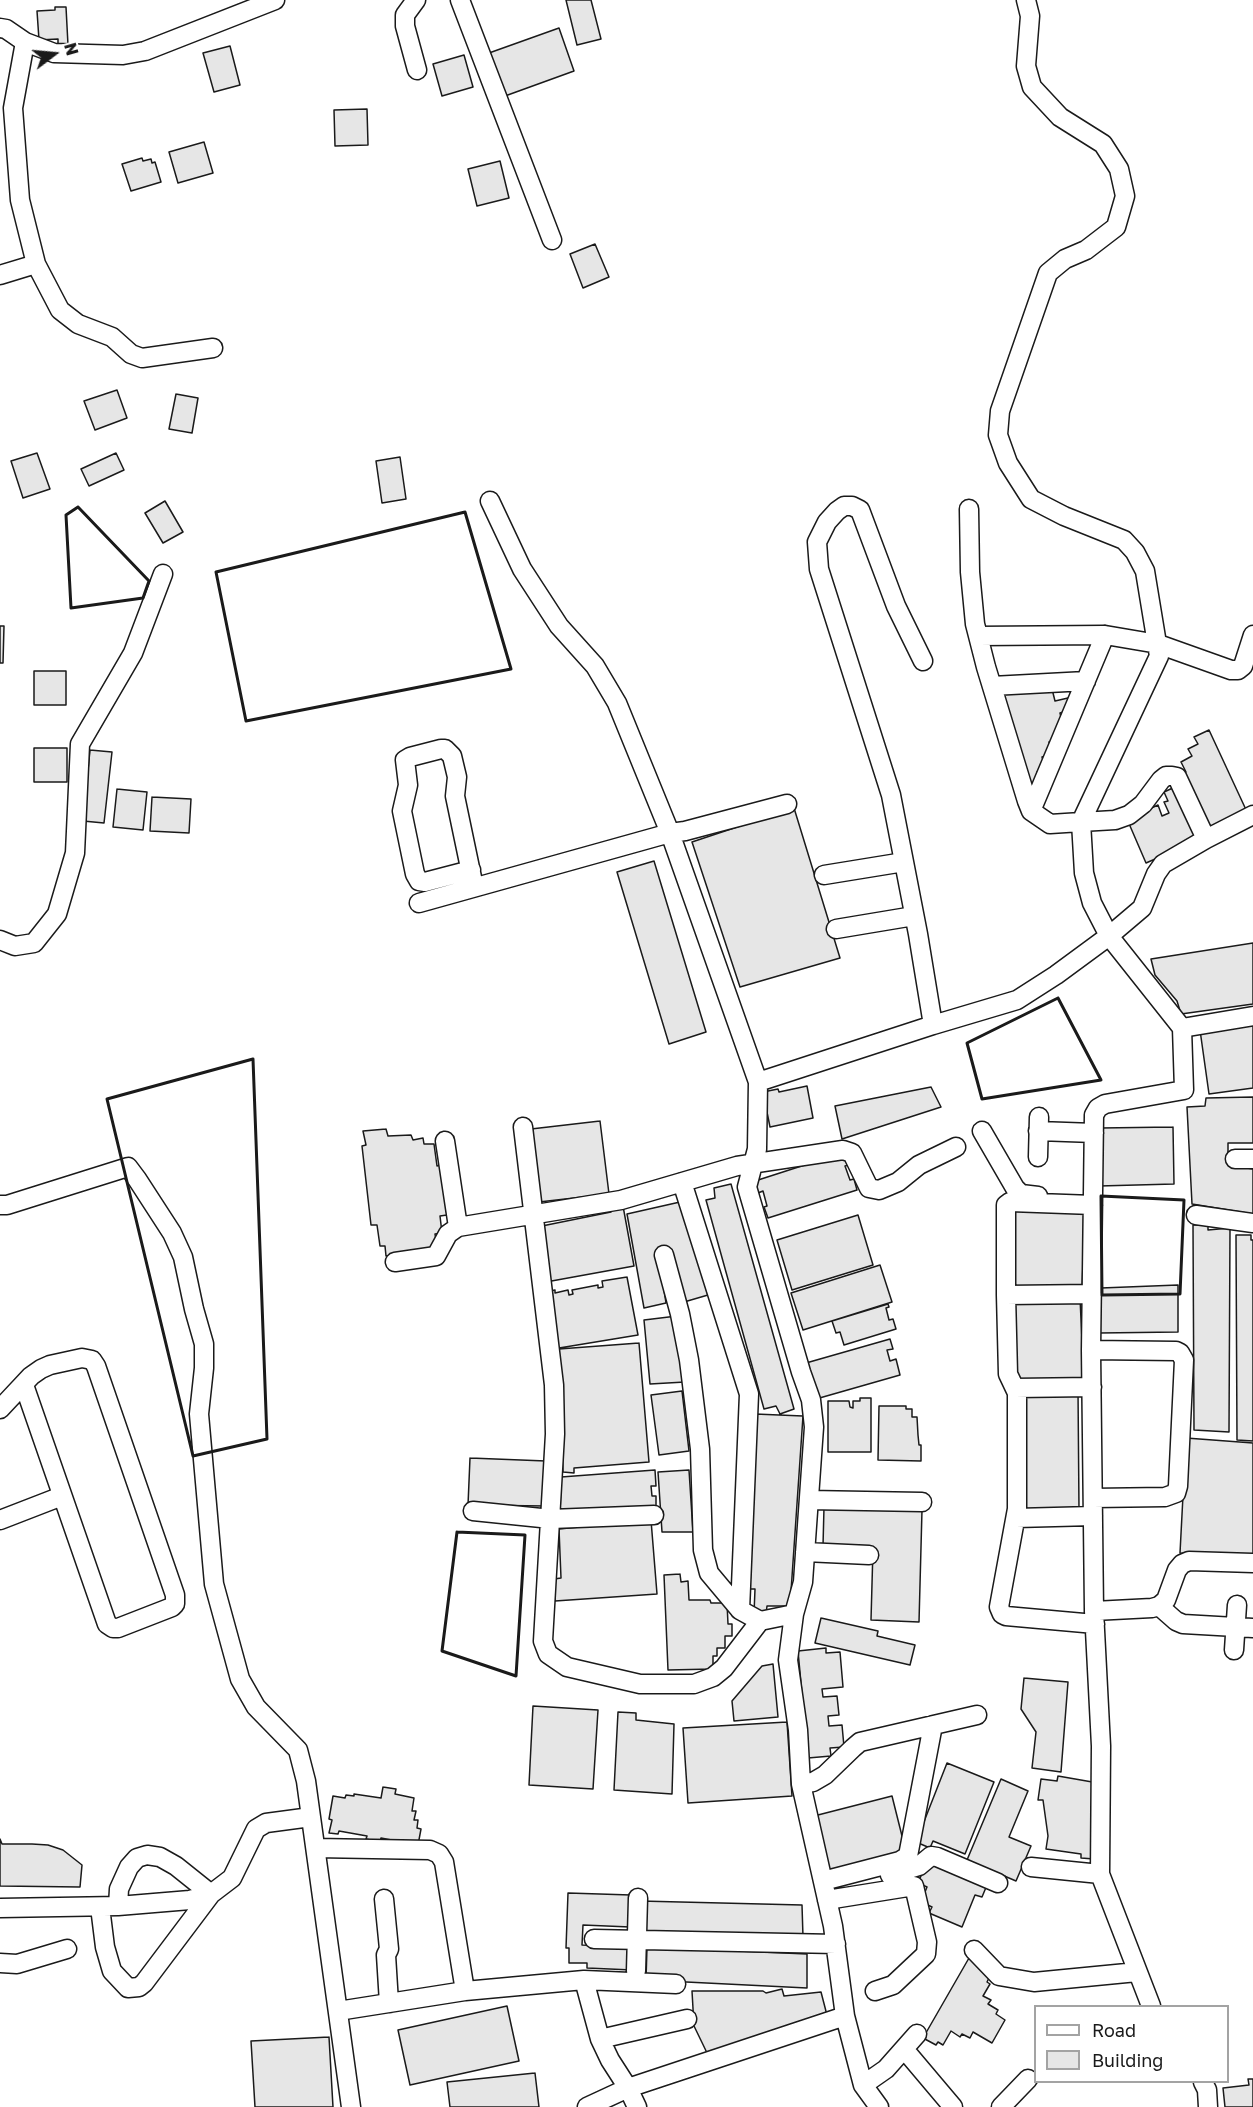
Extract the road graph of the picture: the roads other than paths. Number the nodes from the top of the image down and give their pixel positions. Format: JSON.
{"nodes":[{"id":1,"x":275,"y":0,"type":"edge"},
{"id":2,"x":416,"y":0,"type":"edge"},
{"id":3,"x":460,"y":0,"type":"edge"},
{"id":4,"x":1026,"y":0,"type":"edge"},
{"id":5,"x":0,"y":28,"type":"edge"},
{"id":6,"x":25,"y":42,"type":"junction"},
{"id":7,"x":417,"y":70,"type":"dead end"},
{"id":8,"x":552,"y":240,"type":"dead end"},
{"id":9,"x":36,"y":264,"type":"junction"},
{"id":10,"x":0,"y":276,"type":"edge"},
{"id":11,"x":213,"y":348,"type":"dead end"},
{"id":12,"x":490,"y":501,"type":"dead end"},
{"id":13,"x":969,"y":509,"type":"dead end"},
{"id":14,"x":163,"y":574,"type":"dead end"},
{"id":15,"x":1105,"y":635,"type":"junction"},
{"id":16,"x":1253,"y":635,"type":"edge"},
{"id":17,"x":978,"y":636,"type":"junction"},
{"id":18,"x":1158,"y":644,"type":"junction"},
{"id":19,"x":923,"y":661,"type":"dead end"},
{"id":20,"x":1086,"y":681,"type":"junction"},
{"id":21,"x":992,"y":686,"type":"junction"},
{"id":22,"x":787,"y":804,"type":"dead end"},
{"id":23,"x":1031,"y":811,"type":"junction"},
{"id":24,"x":1253,"y":815,"type":"edge"},
{"id":25,"x":1081,"y":822,"type":"junction"},
{"id":26,"x":670,"y":833,"type":"junction"},
{"id":27,"x":1206,"y":839,"type":"junction"},
{"id":28,"x":904,"y":862,"type":"junction"},
{"id":29,"x":824,"y":875,"type":"dead end"},
{"id":30,"x":472,"y":879,"type":"junction"},
{"id":31,"x":419,"y":903,"type":"dead end"},
{"id":32,"x":914,"y":916,"type":"junction"},
{"id":33,"x":836,"y":929,"type":"dead end"},
{"id":34,"x":1109,"y":936,"type":"junction"},
{"id":35,"x":0,"y":940,"type":"edge"},
{"id":36,"x":1253,"y":1016,"type":"edge"},
{"id":37,"x":933,"y":1025,"type":"junction"},
{"id":38,"x":1182,"y":1028,"type":"junction"},
{"id":39,"x":758,"y":1082,"type":"junction"},
{"id":40,"x":523,"y":1127,"type":"dead end"},
{"id":41,"x":982,"y":1131,"type":"dead end"},
{"id":42,"x":1094,"y":1133,"type":"junction"},
{"id":43,"x":444,"y":1141,"type":"dead end"},
{"id":44,"x":956,"y":1147,"type":"dead end"},
{"id":45,"x":1038,"y":1157,"type":"dead end"},
{"id":46,"x":753,"y":1165,"type":"junction"},
{"id":47,"x":682,"y":1182,"type":"junction"},
{"id":48,"x":1093,"y":1201,"type":"junction"},
{"id":49,"x":0,"y":1205,"type":"edge"},
{"id":50,"x":533,"y":1214,"type":"junction"},
{"id":51,"x":1196,"y":1215,"type":"dead end"},
{"id":52,"x":1253,"y":1223,"type":"edge"},
{"id":53,"x":458,"y":1227,"type":"junction"},
{"id":54,"x":664,"y":1255,"type":"dead end"},
{"id":55,"x":395,"y":1262,"type":"dead end"},
{"id":56,"x":1092,"y":1294,"type":"junction"},
{"id":57,"x":1006,"y":1295,"type":"junction"},
{"id":58,"x":1091,"y":1350,"type":"junction"},
{"id":59,"x":24,"y":1384,"type":"junction"},
{"id":60,"x":1092,"y":1387,"type":"junction"},
{"id":61,"x":1015,"y":1388,"type":"junction"},
{"id":62,"x":0,"y":1409,"type":"edge"},
{"id":63,"x":62,"y":1496,"type":"junction"},
{"id":64,"x":809,"y":1500,"type":"junction"},
{"id":65,"x":922,"y":1502,"type":"dead end"},
{"id":66,"x":1093,"y":1507,"type":"junction"},
{"id":67,"x":473,"y":1510,"type":"dead end"},
{"id":68,"x":654,"y":1515,"type":"dead end"},
{"id":69,"x":1016,"y":1518,"type":"junction"},
{"id":70,"x":551,"y":1519,"type":"junction"},
{"id":71,"x":0,"y":1520,"type":"edge"},
{"id":72,"x":805,"y":1552,"type":"junction"},
{"id":73,"x":869,"y":1555,"type":"dead end"},
{"id":74,"x":1253,"y":1563,"type":"edge"},
{"id":75,"x":1237,"y":1605,"type":"dead end"},
{"id":76,"x":1160,"y":1606,"type":"junction"},
{"id":77,"x":740,"y":1610,"type":"junction"},
{"id":78,"x":794,"y":1614,"type":"junction"},
{"id":79,"x":1095,"y":1617,"type":"junction"},
{"id":80,"x":760,"y":1621,"type":"junction"},
{"id":81,"x":1244,"y":1628,"type":"edge"},
{"id":82,"x":1234,"y":1650,"type":"dead end"},
{"id":83,"x":977,"y":1715,"type":"dead end"},
{"id":84,"x":933,"y":1725,"type":"junction"},
{"id":85,"x":801,"y":1784,"type":"junction"},
{"id":86,"x":311,"y":1817,"type":"junction"},
{"id":87,"x":316,"y":1848,"type":"junction"},
{"id":88,"x":1031,"y":1867,"type":"dead end"},
{"id":89,"x":1100,"y":1874,"type":"junction"},
{"id":90,"x":998,"y":1883,"type":"dead end"},
{"id":91,"x":825,"y":1891,"type":"junction"},
{"id":92,"x":211,"y":1894,"type":"junction"},
{"id":93,"x":638,"y":1898,"type":"dead end"},
{"id":94,"x":384,"y":1899,"type":"dead end"},
{"id":95,"x":109,"y":1906,"type":"junction"},
{"id":96,"x":0,"y":1908,"type":"edge"},
{"id":97,"x":594,"y":1939,"type":"dead end"},
{"id":98,"x":636,"y":1940,"type":"junction"},
{"id":99,"x":836,"y":1944,"type":"junction"},
{"id":100,"x":68,"y":1949,"type":"dead end"},
{"id":101,"x":974,"y":1950,"type":"dead end"},
{"id":102,"x":0,"y":1963,"type":"edge"},
{"id":103,"x":636,"y":1971,"type":"dead end"},
{"id":104,"x":1137,"y":1972,"type":"junction"},
{"id":105,"x":584,"y":1980,"type":"junction"},
{"id":106,"x":676,"y":1984,"type":"dead end"},
{"id":107,"x":465,"y":1991,"type":"junction"},
{"id":108,"x":875,"y":1991,"type":"dead end"},
{"id":109,"x":394,"y":2002,"type":"junction"},
{"id":110,"x":1150,"y":2005,"type":"edge"},
{"id":111,"x":338,"y":2012,"type":"junction"},
{"id":112,"x":845,"y":2016,"type":"junction"},
{"id":113,"x":687,"y":2019,"type":"dead end"},
{"id":114,"x":917,"y":2034,"type":"dead end"},
{"id":115,"x":600,"y":2039,"type":"junction"},
{"id":116,"x":904,"y":2049,"type":"junction"},
{"id":117,"x":1028,"y":2079,"type":"dead end"},
{"id":118,"x":1204,"y":2083,"type":"edge"},
{"id":119,"x":863,"y":2085,"type":"junction"},
{"id":120,"x":628,"y":2088,"type":"junction"},
{"id":121,"x":351,"y":2107,"type":"edge"},
{"id":122,"x":587,"y":2107,"type":"edge"},
{"id":123,"x":637,"y":2107,"type":"edge"},
{"id":124,"x":879,"y":2107,"type":"edge"},
{"id":125,"x":953,"y":2107,"type":"edge"},
{"id":126,"x":1001,"y":2107,"type":"edge"},
{"id":127,"x":1208,"y":2107,"type":"edge"}],
"edges":[{"from":1,"to":6,"type":"street"},
{"from":2,"to":7,"type":"street"},
{"from":3,"to":8,"type":"street"},
{"from":4,"to":18,"type":"street"},
{"from":5,"to":6,"type":"street"},
{"from":6,"to":9,"type":"street"},
{"from":9,"to":10,"type":"street"},
{"from":9,"to":11,"type":"street"},
{"from":12,"to":26,"type":"street"},
{"from":13,"to":17,"type":"street"},
{"from":14,"to":35,"type":"street"},
{"from":15,"to":17,"type":"street"},
{"from":15,"to":18,"type":"street"},
{"from":15,"to":20,"type":"street"},
{"from":16,"to":18,"type":"street"},
{"from":17,"to":21,"type":"street"},
{"from":18,"to":25,"type":"street"},
{"from":19,"to":28,"type":"street"},
{"from":20,"to":21,"type":"street"},
{"from":20,"to":23,"type":"street"},
{"from":21,"to":23,"type":"street"},
{"from":22,"to":26,"type":"street"},
{"from":23,"to":25,"type":"street"},
{"from":24,"to":27,"type":"street"},
{"from":25,"to":27,"type":"street"},
{"from":25,"to":34,"type":"street"},
{"from":26,"to":30,"type":"street"},
{"from":26,"to":39,"type":"street"},
{"from":27,"to":34,"type":"street"},
{"from":28,"to":29,"type":"street"},
{"from":28,"to":32,"type":"street"},
{"from":30,"to":30,"type":"street"},
{"from":30,"to":31,"type":"street"},
{"from":32,"to":33,"type":"street"},
{"from":32,"to":37,"type":"street"},
{"from":34,"to":37,"type":"street"},
{"from":34,"to":38,"type":"street"},
{"from":36,"to":38,"type":"street"},
{"from":37,"to":39,"type":"street"},
{"from":38,"to":42,"type":"street"},
{"from":39,"to":46,"type":"street"},
{"from":40,"to":50,"type":"street"},
{"from":41,"to":48,"type":"street"},
{"from":42,"to":45,"type":"street"},
{"from":42,"to":48,"type":"street"},
{"from":43,"to":53,"type":"street"},
{"from":44,"to":46,"type":"street"},
{"from":46,"to":47,"type":"street"},
{"from":46,"to":64,"type":"street"},
{"from":47,"to":50,"type":"street"},
{"from":47,"to":77,"type":"street"},
{"from":48,"to":56,"type":"street"},
{"from":48,"to":57,"type":"street"},
{"from":49,"to":86,"type":"street"},
{"from":50,"to":53,"type":"street"},
{"from":50,"to":70,"type":"street"},
{"from":51,"to":52,"type":"street"},
{"from":53,"to":55,"type":"street"},
{"from":54,"to":77,"type":"street"},
{"from":56,"to":57,"type":"street"},
{"from":56,"to":58,"type":"street"},
{"from":57,"to":61,"type":"street"},
{"from":58,"to":60,"type":"street"},
{"from":58,"to":66,"type":"street"},
{"from":59,"to":62,"type":"street"},
{"from":59,"to":63,"type":"street"},
{"from":59,"to":63,"type":"street"},
{"from":60,"to":61,"type":"street"},
{"from":60,"to":66,"type":"street"},
{"from":61,"to":69,"type":"street"},
{"from":63,"to":71,"type":"street"},
{"from":64,"to":65,"type":"street"},
{"from":64,"to":72,"type":"street"},
{"from":66,"to":69,"type":"street"},
{"from":66,"to":79,"type":"street"},
{"from":67,"to":70,"type":"street"},
{"from":68,"to":70,"type":"street"},
{"from":69,"to":79,"type":"street"},
{"from":70,"to":80,"type":"street"},
{"from":72,"to":73,"type":"street"},
{"from":72,"to":78,"type":"street"},
{"from":74,"to":76,"type":"street"},
{"from":75,"to":81,"type":"street"},
{"from":76,"to":79,"type":"street"},
{"from":76,"to":81,"type":"street"},
{"from":77,"to":80,"type":"street"},
{"from":78,"to":80,"type":"street"},
{"from":78,"to":85,"type":"street"},
{"from":79,"to":89,"type":"street"},
{"from":81,"to":82,"type":"street"},
{"from":83,"to":84,"type":"street"},
{"from":84,"to":85,"type":"street"},
{"from":84,"to":91,"type":"street"},
{"from":85,"to":91,"type":"street"},
{"from":86,"to":87,"type":"street"},
{"from":86,"to":92,"type":"street"},
{"from":87,"to":107,"type":"street"},
{"from":87,"to":111,"type":"street"},
{"from":88,"to":89,"type":"street"},
{"from":89,"to":104,"type":"street"},
{"from":90,"to":91,"type":"street"},
{"from":91,"to":99,"type":"street"},
{"from":91,"to":108,"type":"street"},
{"from":92,"to":95,"type":"street"},
{"from":92,"to":95,"type":"street"},
{"from":92,"to":95,"type":"street"},
{"from":93,"to":98,"type":"street"},
{"from":94,"to":109,"type":"street"},
{"from":95,"to":96,"type":"street"},
{"from":97,"to":98,"type":"street"},
{"from":98,"to":99,"type":"street"},
{"from":98,"to":103,"type":"street"},
{"from":99,"to":112,"type":"street"},
{"from":100,"to":102,"type":"street"},
{"from":101,"to":104,"type":"street"},
{"from":104,"to":110,"type":"street"},
{"from":105,"to":106,"type":"street"},
{"from":105,"to":107,"type":"street"},
{"from":105,"to":115,"type":"street"},
{"from":107,"to":109,"type":"street"},
{"from":109,"to":111,"type":"street"},
{"from":111,"to":121,"type":"street"},
{"from":112,"to":119,"type":"street"},
{"from":112,"to":120,"type":"street"},
{"from":113,"to":115,"type":"street"},
{"from":114,"to":116,"type":"street"},
{"from":115,"to":120,"type":"street"},
{"from":116,"to":119,"type":"street"},
{"from":116,"to":125,"type":"street"},
{"from":117,"to":126,"type":"street"},
{"from":118,"to":127,"type":"street"},
{"from":119,"to":124,"type":"street"},
{"from":120,"to":122,"type":"street"},
{"from":120,"to":123,"type":"street"}]}
